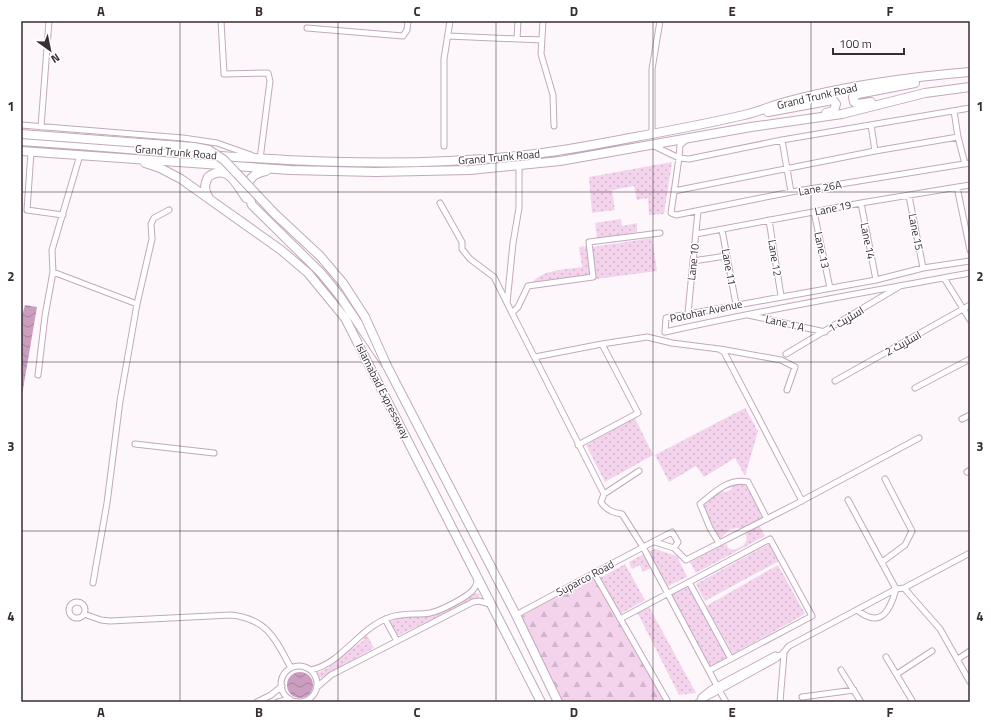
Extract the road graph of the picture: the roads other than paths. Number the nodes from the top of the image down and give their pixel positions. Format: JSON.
{"nodes":[{"id":1,"x":49,"y":21,"type":"edge"},
{"id":2,"x":221,"y":21,"type":"edge"},
{"id":3,"x":408,"y":21,"type":"edge"},
{"id":4,"x":450,"y":21,"type":"edge"},
{"id":5,"x":518,"y":21,"type":"edge"},
{"id":6,"x":543,"y":21,"type":"edge"},
{"id":7,"x":660,"y":21,"type":"edge"},
{"id":8,"x":306,"y":28,"type":"dead end"},
{"id":9,"x":448,"y":36,"type":"junction"},
{"id":10,"x":517,"y":39,"type":"junction"},
{"id":11,"x":542,"y":40,"type":"junction"},
{"id":12,"x":966,"y":73,"type":"edge"},
{"id":13,"x":970,"y":87,"type":"edge"},
{"id":14,"x":925,"y":93,"type":"junction"},
{"id":15,"x":970,"y":108,"type":"edge"},
{"id":16,"x":954,"y":111,"type":"junction"},
{"id":17,"x":746,"y":115,"type":"junction"},
{"id":18,"x":21,"y":125,"type":"edge"},
{"id":19,"x":871,"y":125,"type":"junction"},
{"id":20,"x":554,"y":126,"type":"dead end"},
{"id":21,"x":41,"y":127,"type":"junction"},
{"id":22,"x":752,"y":127,"type":"junction"},
{"id":23,"x":21,"y":134,"type":"edge"},
{"id":24,"x":652,"y":134,"type":"junction"},
{"id":25,"x":958,"y":137,"type":"junction"},
{"id":26,"x":689,"y":138,"type":"junction"},
{"id":27,"x":782,"y":140,"type":"junction"},
{"id":28,"x":21,"y":141,"type":"edge"},
{"id":29,"x":651,"y":145,"type":"junction"},
{"id":30,"x":444,"y":146,"type":"dead end"},
{"id":31,"x":21,"y":151,"type":"edge"},
{"id":32,"x":875,"y":151,"type":"junction"},
{"id":33,"x":31,"y":152,"type":"junction"},
{"id":34,"x":80,"y":155,"type":"junction"},
{"id":35,"x":679,"y":158,"type":"junction"},
{"id":36,"x":260,"y":159,"type":"junction"},
{"id":37,"x":136,"y":160,"type":"junction"},
{"id":38,"x":968,"y":163,"type":"edge"},
{"id":39,"x":519,"y":166,"type":"junction"},
{"id":40,"x":787,"y":168,"type":"junction"},
{"id":41,"x":277,"y":169,"type":"junction"},
{"id":42,"x":970,"y":185,"type":"edge"},
{"id":43,"x":957,"y":187,"type":"junction"},
{"id":44,"x":674,"y":191,"type":"junction"},
{"id":45,"x":791,"y":192,"type":"junction"},
{"id":46,"x":909,"y":196,"type":"junction"},
{"id":47,"x":209,"y":199,"type":"junction"},
{"id":48,"x":440,"y":203,"type":"dead end"},
{"id":49,"x":861,"y":203,"type":"junction"},
{"id":50,"x":252,"y":205,"type":"junction"},
{"id":51,"x":169,"y":210,"type":"dead end"},
{"id":52,"x":698,"y":211,"type":"junction"},
{"id":53,"x":814,"y":212,"type":"junction"},
{"id":54,"x":63,"y":215,"type":"junction"},
{"id":55,"x":769,"y":220,"type":"junction"},
{"id":56,"x":722,"y":230,"type":"junction"},
{"id":57,"x":660,"y":233,"type":"dead end"},
{"id":58,"x":696,"y":234,"type":"junction"},
{"id":59,"x":970,"y":250,"type":"edge"},
{"id":60,"x":726,"y":256,"type":"junction"},
{"id":61,"x":693,"y":261,"type":"junction"},
{"id":62,"x":970,"y":261,"type":"edge"},
{"id":63,"x":923,"y":268,"type":"junction"},
{"id":64,"x":53,"y":272,"type":"junction"},
{"id":65,"x":970,"y":273,"type":"edge"},
{"id":66,"x":944,"y":278,"type":"junction"},
{"id":67,"x":876,"y":280,"type":"junction"},
{"id":68,"x":904,"y":284,"type":"junction"},
{"id":69,"x":830,"y":288,"type":"junction"},
{"id":70,"x":781,"y":296,"type":"junction"},
{"id":71,"x":507,"y":303,"type":"junction"},
{"id":72,"x":137,"y":304,"type":"junction"},
{"id":73,"x":736,"y":304,"type":"junction"},
{"id":74,"x":970,"y":305,"type":"edge"},
{"id":75,"x":963,"y":309,"type":"junction"},
{"id":76,"x":512,"y":313,"type":"junction"},
{"id":77,"x":688,"y":313,"type":"junction"},
{"id":78,"x":744,"y":314,"type":"junction"},
{"id":79,"x":970,"y":320,"type":"edge"},
{"id":80,"x":825,"y":332,"type":"junction"},
{"id":81,"x":602,"y":344,"type":"junction"},
{"id":82,"x":719,"y":349,"type":"junction"},
{"id":83,"x":786,"y":354,"type":"dead end"},
{"id":84,"x":535,"y":357,"type":"junction"},
{"id":85,"x":970,"y":359,"type":"edge"},
{"id":86,"x":387,"y":366,"type":"junction"},
{"id":87,"x":38,"y":375,"type":"dead end"},
{"id":88,"x":835,"y":381,"type":"dead end"},
{"id":89,"x":915,"y":388,"type":"dead end"},
{"id":90,"x":787,"y":390,"type":"dead end"},
{"id":91,"x":970,"y":415,"type":"edge"},
{"id":92,"x":962,"y":419,"type":"dead end"},
{"id":93,"x":919,"y":438,"type":"dead end"},
{"id":94,"x":135,"y":444,"type":"dead end"},
{"id":95,"x":578,"y":445,"type":"junction"},
{"id":96,"x":214,"y":453,"type":"dead end"},
{"id":97,"x":639,"y":471,"type":"dead end"},
{"id":98,"x":885,"y":479,"type":"dead end"},
{"id":99,"x":604,"y":494,"type":"junction"},
{"id":100,"x":848,"y":500,"type":"dead end"},
{"id":101,"x":802,"y":501,"type":"junction"},
{"id":102,"x":767,"y":519,"type":"junction"},
{"id":103,"x":655,"y":542,"type":"junction"},
{"id":104,"x":719,"y":543,"type":"junction"},
{"id":105,"x":643,"y":548,"type":"junction"},
{"id":106,"x":674,"y":548,"type":"junction"},
{"id":107,"x":970,"y":553,"type":"edge"},
{"id":108,"x":882,"y":562,"type":"junction"},
{"id":109,"x":594,"y":573,"type":"junction"},
{"id":110,"x":477,"y":578,"type":"junction"},
{"id":111,"x":689,"y":582,"type":"junction"},
{"id":112,"x":93,"y":583,"type":"dead end"},
{"id":113,"x":904,"y":588,"type":"junction"},
{"id":114,"x":896,"y":589,"type":"junction"},
{"id":115,"x":667,"y":594,"type":"junction"},
{"id":116,"x":491,"y":604,"type":"junction"},
{"id":117,"x":857,"y":610,"type":"junction"},
{"id":118,"x":84,"y":614,"type":"dead end"},
{"id":119,"x":516,"y":615,"type":"junction"},
{"id":120,"x":385,"y":619,"type":"junction"},
{"id":121,"x":620,"y":619,"type":"junction"},
{"id":122,"x":396,"y":641,"type":"junction"},
{"id":123,"x":932,"y":651,"type":"dead end"},
{"id":124,"x":970,"y":651,"type":"edge"},
{"id":125,"x":781,"y":655,"type":"junction"},
{"id":126,"x":886,"y":657,"type":"dead end"},
{"id":127,"x":731,"y":659,"type":"junction"},
{"id":128,"x":958,"y":659,"type":"junction"},
{"id":129,"x":291,"y":668,"type":"junction"},
{"id":130,"x":311,"y":670,"type":"junction"},
{"id":131,"x":710,"y":670,"type":"junction"},
{"id":132,"x":841,"y":670,"type":"dead end"},
{"id":133,"x":896,"y":674,"type":"junction"},
{"id":134,"x":970,"y":682,"type":"edge"},
{"id":135,"x":282,"y":686,"type":"junction"},
{"id":136,"x":317,"y":687,"type":"junction"},
{"id":137,"x":718,"y":688,"type":"junction"},
{"id":138,"x":854,"y":690,"type":"junction"},
{"id":139,"x":802,"y":697,"type":"dead end"},
{"id":140,"x":290,"y":699,"type":"junction"},
{"id":141,"x":310,"y":700,"type":"edge"},
{"id":142,"x":699,"y":701,"type":"edge"},
{"id":143,"x":257,"y":702,"type":"edge"},
{"id":144,"x":278,"y":702,"type":"edge"},
{"id":145,"x":301,"y":702,"type":"edge"},
{"id":146,"x":541,"y":702,"type":"edge"},
{"id":147,"x":558,"y":702,"type":"edge"},
{"id":148,"x":668,"y":702,"type":"edge"},
{"id":149,"x":726,"y":702,"type":"edge"},
{"id":150,"x":780,"y":702,"type":"edge"},
{"id":151,"x":861,"y":702,"type":"edge"},
{"id":152,"x":913,"y":702,"type":"edge"}],
"edges":[{"from":1,"to":21,"type":"street"},
{"from":2,"to":36,"type":"street"},
{"from":3,"to":8,"type":"street"},
{"from":4,"to":9,"type":"street"},
{"from":5,"to":10,"type":"street"},
{"from":6,"to":11,"type":"street"},
{"from":7,"to":24,"type":"street"},
{"from":9,"to":10,"type":"street"},
{"from":9,"to":30,"type":"street"},
{"from":10,"to":11,"type":"street"},
{"from":11,"to":20,"type":"street"},
{"from":12,"to":14,"type":"highway"},
{"from":12,"to":17,"type":"highway","name":"Grand Trunk Road"},
{"from":13,"to":14,"type":"highway","name":"Grand Trunk Road"},
{"from":14,"to":22,"type":"highway","name":"Grand Trunk Road"},
{"from":15,"to":16,"type":"street"},
{"from":16,"to":19,"type":"street"},
{"from":16,"to":25,"type":"street"},
{"from":17,"to":22,"type":"highway"},
{"from":17,"to":24,"type":"highway","name":"Grand Trunk Road"},
{"from":18,"to":21,"type":"street"},
{"from":19,"to":27,"type":"street"},
{"from":19,"to":32,"type":"street"},
{"from":21,"to":36,"type":"street"},
{"from":22,"to":26,"type":"highway","name":"Grand Trunk Road"},
{"from":23,"to":86,"type":"highway","bridge":true},
{"from":24,"to":36,"type":"highway","name":"Grand Trunk Road"},
{"from":25,"to":32,"type":"street"},
{"from":25,"to":38,"type":"street"},
{"from":26,"to":29,"type":"highway","name":"Grand Trunk Road"},
{"from":26,"to":35,"type":"street"},
{"from":27,"to":35,"type":"street"},
{"from":27,"to":40,"type":"street"},
{"from":28,"to":36,"type":"highway","name":"Grand Trunk Road"},
{"from":29,"to":35,"type":"street"},
{"from":29,"to":39,"type":"highway","name":"Grand Trunk Road"},
{"from":31,"to":33,"type":"highway","name":"Grand Trunk Road"},
{"from":32,"to":40,"type":"street"},
{"from":33,"to":34,"type":"highway","name":"Grand Trunk Road"},
{"from":33,"to":54,"type":"street"},
{"from":34,"to":37,"type":"highway","name":"Grand Trunk Road"},
{"from":34,"to":54,"type":"street"},
{"from":35,"to":44,"type":"street"},
{"from":37,"to":41,"type":"highway","name":"Grand Trunk Road"},
{"from":37,"to":47,"type":"highway","name":"Islamabad Expressway"},
{"from":38,"to":45,"type":"street","name":"Lane 26A"},
{"from":39,"to":41,"type":"highway","name":"Grand Trunk Road"},
{"from":39,"to":71,"type":"street"},
{"from":40,"to":44,"type":"street"},
{"from":40,"to":45,"type":"street"},
{"from":41,"to":50,"type":"highway"},
{"from":42,"to":43,"type":"street","name":"Lane 19"},
{"from":43,"to":46,"type":"street","name":"Lane 19"},
{"from":43,"to":59,"type":"street"},
{"from":44,"to":52,"type":"street","name":"Lane 26A"},
{"from":45,"to":52,"type":"street","name":"Lane 26A"},
{"from":46,"to":49,"type":"street","name":"Lane 19"},
{"from":46,"to":63,"type":"street","name":"Lane 15"},
{"from":47,"to":50,"type":"highway"},
{"from":47,"to":110,"type":"highway","name":"Islamabad Expressway"},
{"from":48,"to":71,"type":"street"},
{"from":49,"to":53,"type":"street","name":"Lane 19"},
{"from":49,"to":67,"type":"street","name":"Lane 14"},
{"from":50,"to":86,"type":"highway"},
{"from":51,"to":72,"type":"street"},
{"from":52,"to":58,"type":"street","name":"Lane 10"},
{"from":53,"to":55,"type":"street","name":"Lane 19"},
{"from":53,"to":69,"type":"street","name":"Lane 13"},
{"from":54,"to":64,"type":"street"},
{"from":55,"to":56,"type":"street","name":"Lane 19"},
{"from":55,"to":70,"type":"street","name":"Lane 12"},
{"from":56,"to":58,"type":"street","name":"Lane 19"},
{"from":56,"to":60,"type":"street","name":"Lane 11"},
{"from":57,"to":76,"type":"street"},
{"from":58,"to":61,"type":"street","name":"Lane 10"},
{"from":60,"to":61,"type":"street"},
{"from":60,"to":73,"type":"street","name":"Lane 11"},
{"from":61,"to":77,"type":"street","name":"Lane 10"},
{"from":62,"to":63,"type":"street","name":"Potohar Avenue"},
{"from":63,"to":67,"type":"street","name":"Potohar Avenue"},
{"from":64,"to":72,"type":"street"},
{"from":64,"to":87,"type":"street"},
{"from":65,"to":66,"type":"street","name":"Potohar Avenue"},
{"from":66,"to":68,"type":"street","name":"Potohar Avenue"},
{"from":66,"to":75,"type":"street"},
{"from":67,"to":69,"type":"street","name":"Potohar Avenue"},
{"from":68,"to":78,"type":"street","name":"Potohar Avenue"},
{"from":68,"to":80,"type":"street","name":"اسٹریٹ 1"},
{"from":69,"to":70,"type":"street","name":"Potohar Avenue"},
{"from":70,"to":73,"type":"street","name":"Potohar Avenue"},
{"from":71,"to":76,"type":"street"},
{"from":72,"to":112,"type":"street"},
{"from":73,"to":77,"type":"street","name":"Potohar Avenue"},
{"from":74,"to":75,"type":"street","name":"اسٹریٹ 2"},
{"from":75,"to":79,"type":"street"},
{"from":75,"to":88,"type":"street","name":"اسٹریٹ 2"},
{"from":76,"to":84,"type":"street"},
{"from":77,"to":78,"type":"street","name":"Potohar Avenue"},
{"from":78,"to":80,"type":"street","name":"Lane 1 A"},
{"from":80,"to":83,"type":"street","name":"اسٹریٹ 1"},
{"from":81,"to":82,"type":"street"},
{"from":81,"to":84,"type":"street"},
{"from":81,"to":95,"type":"street"},
{"from":82,"to":90,"type":"street"},
{"from":82,"to":101,"type":"street"},
{"from":84,"to":95,"type":"street"},
{"from":85,"to":89,"type":"street"},
{"from":86,"to":119,"type":"highway","name":"Islamabad Expressway"},
{"from":91,"to":92,"type":"street"},
{"from":93,"to":101,"type":"street"},
{"from":94,"to":96,"type":"street"},
{"from":95,"to":99,"type":"street"},
{"from":97,"to":99,"type":"street"},
{"from":98,"to":108,"type":"street"},
{"from":99,"to":105,"type":"street"},
{"from":100,"to":108,"type":"street"},
{"from":101,"to":102,"type":"street"},
{"from":102,"to":104,"type":"street"},
{"from":102,"to":104,"type":"street"},
{"from":103,"to":105,"type":"street","name":"Suparco Road"},
{"from":103,"to":106,"type":"street"},
{"from":103,"to":106,"type":"street","name":"Suparco Road"},
{"from":104,"to":106,"type":"street"},
{"from":105,"to":109,"type":"street","name":"Suparco Road"},
{"from":105,"to":115,"type":"street"},
{"from":107,"to":113,"type":"street"},
{"from":108,"to":114,"type":"street"},
{"from":109,"to":119,"type":"street","name":"Suparco Road"},
{"from":109,"to":121,"type":"street"},
{"from":110,"to":116,"type":"highway","name":"Islamabad Expressway"},
{"from":110,"to":120,"type":"street"},
{"from":111,"to":115,"type":"street"},
{"from":111,"to":127,"type":"street"},
{"from":111,"to":127,"type":"street"},
{"from":113,"to":114,"type":"street"},
{"from":113,"to":128,"type":"street"},
{"from":114,"to":117,"type":"street"},
{"from":114,"to":117,"type":"street"},
{"from":115,"to":121,"type":"street"},
{"from":115,"to":131,"type":"street"},
{"from":116,"to":122,"type":"street"},
{"from":116,"to":146,"type":"highway","name":"Islamabad Expressway"},
{"from":117,"to":125,"type":"street"},
{"from":118,"to":129,"type":"street"},
{"from":119,"to":147,"type":"highway","name":"Islamabad Expressway"},
{"from":120,"to":122,"type":"street"},
{"from":120,"to":130,"type":"street"},
{"from":121,"to":148,"type":"street"},
{"from":122,"to":136,"type":"street"},
{"from":123,"to":133,"type":"street"},
{"from":124,"to":128,"type":"street"},
{"from":125,"to":137,"type":"street"},
{"from":125,"to":150,"type":"street"},
{"from":126,"to":133,"type":"street"},
{"from":127,"to":131,"type":"street"},
{"from":128,"to":134,"type":"street"},
{"from":129,"to":130,"type":"street"},
{"from":129,"to":135,"type":"street"},
{"from":130,"to":136,"type":"street"},
{"from":131,"to":137,"type":"street"},
{"from":132,"to":138,"type":"street"},
{"from":133,"to":152,"type":"street"},
{"from":135,"to":140,"type":"street"},
{"from":135,"to":143,"type":"street"},
{"from":136,"to":141,"type":"street"},
{"from":137,"to":142,"type":"street"},
{"from":137,"to":149,"type":"street"},
{"from":138,"to":139,"type":"street"},
{"from":138,"to":151,"type":"street"},
{"from":140,"to":144,"type":"street"},
{"from":140,"to":145,"type":"street"},
{"from":141,"to":145,"type":"street"}]}
